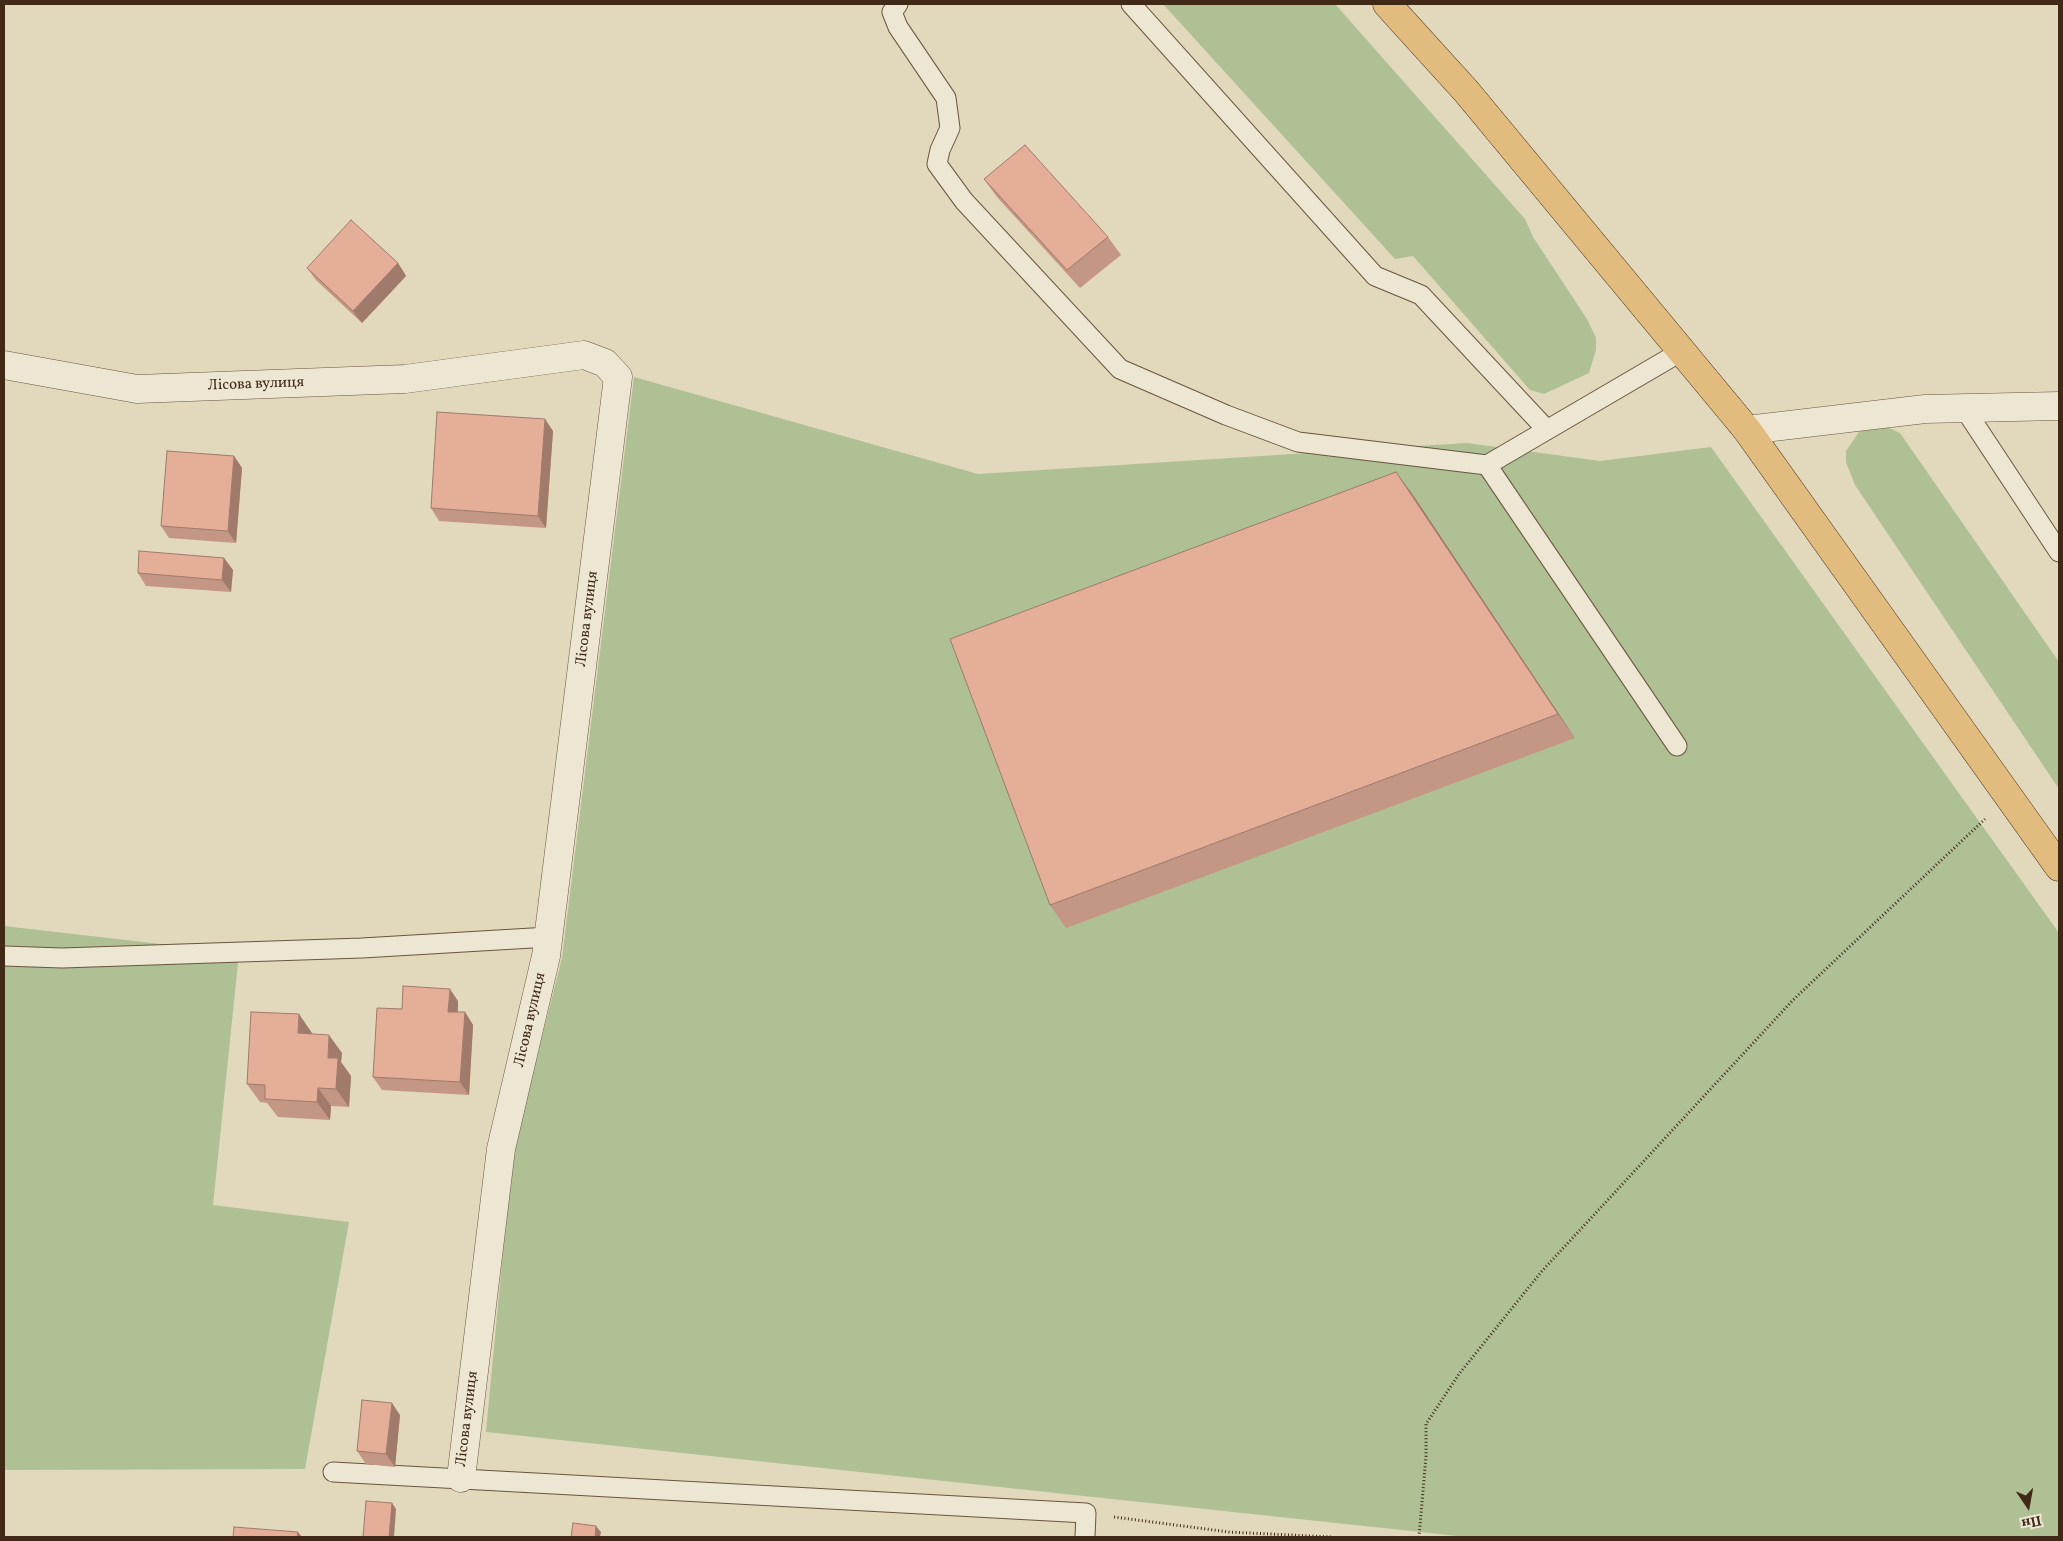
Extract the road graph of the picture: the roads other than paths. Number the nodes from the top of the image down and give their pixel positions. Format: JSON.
{"nodes":[{"id":1,"x":898,"y":4,"type":"edge"},
{"id":2,"x":1131,"y":4,"type":"edge"},
{"id":3,"x":1387,"y":4,"type":"edge"},
{"id":4,"x":1682,"y":352,"type":"junction"},
{"id":5,"x":4,"y":365,"type":"edge"},
{"id":6,"x":2059,"y":406,"type":"edge"},
{"id":7,"x":1964,"y":408,"type":"junction"},
{"id":8,"x":1547,"y":430,"type":"junction"},
{"id":9,"x":1747,"y":430,"type":"junction"},
{"id":10,"x":1487,"y":466,"type":"junction"},
{"id":11,"x":2059,"y":552,"type":"edge"},
{"id":12,"x":1677,"y":746,"type":"dead end"},
{"id":13,"x":2059,"y":867,"type":"edge"},
{"id":14,"x":549,"y":937,"type":"junction"},
{"id":15,"x":4,"y":956,"type":"edge"},
{"id":16,"x":333,"y":1472,"type":"dead end"},
{"id":17,"x":461,"y":1478,"type":"junction"},
{"id":18,"x":1085,"y":1537,"type":"edge"}],
"edges":[{"from":1,"to":10,"type":"lane"},
{"from":2,"to":8,"type":"lane"},
{"from":3,"to":4,"type":"highway"},
{"from":4,"to":8,"type":"lane"},
{"from":4,"to":9,"type":"highway"},
{"from":5,"to":14,"type":"street","name":"Лісова вулиця"},
{"from":6,"to":7,"type":"street"},
{"from":7,"to":9,"type":"street"},
{"from":7,"to":11,"type":"lane"},
{"from":8,"to":10,"type":"lane"},
{"from":9,"to":13,"type":"highway"},
{"from":10,"to":12,"type":"lane"},
{"from":14,"to":15,"type":"lane"},
{"from":14,"to":17,"type":"street","name":"Лісова вулиця"},
{"from":16,"to":17,"type":"lane"},
{"from":17,"to":18,"type":"lane"}]}
